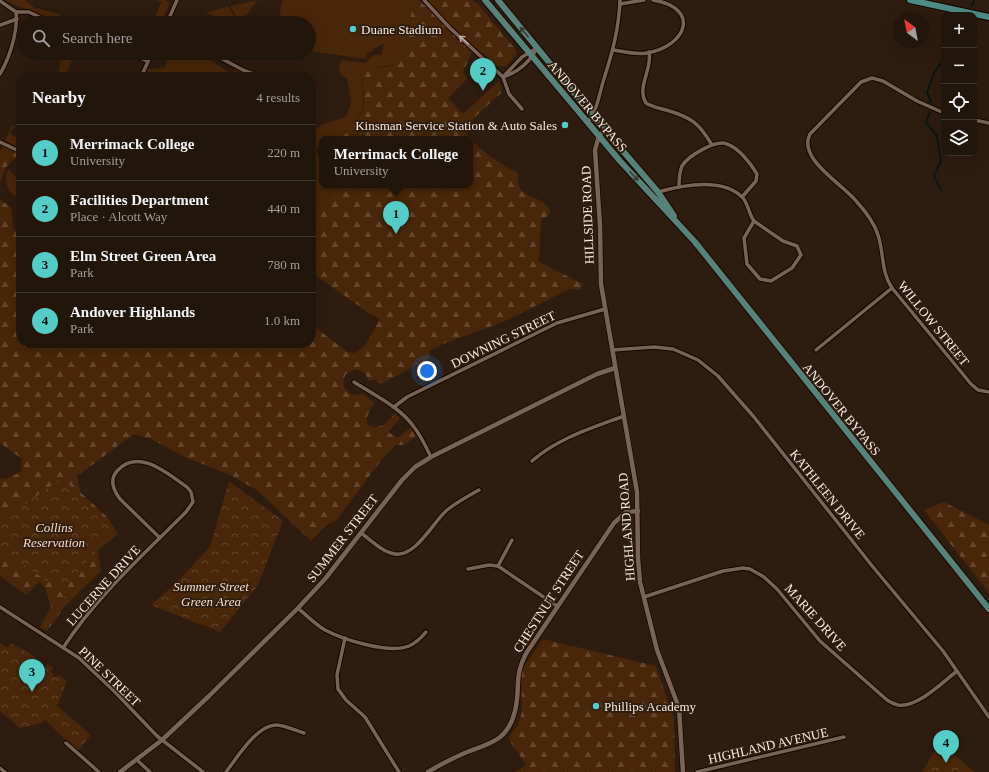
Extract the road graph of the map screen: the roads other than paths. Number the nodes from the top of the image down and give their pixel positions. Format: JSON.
{"nodes":[{"id":1,"x":177,"y":0,"type":"edge"},
{"id":2,"x":424,"y":0,"type":"edge"},
{"id":3,"x":485,"y":0,"type":"edge"},
{"id":4,"x":498,"y":0,"type":"edge"},
{"id":5,"x":644,"y":0,"type":"edge"},
{"id":6,"x":653,"y":0,"type":"edge"},
{"id":7,"x":910,"y":0,"type":"edge"},
{"id":8,"x":0,"y":1,"type":"edge"},
{"id":9,"x":620,"y":2,"type":"edge"},
{"id":10,"x":16,"y":12,"type":"junction"},
{"id":11,"x":17,"y":16,"type":"edge"},
{"id":12,"x":37,"y":16,"type":"edge"},
{"id":13,"x":170,"y":16,"type":"edge"},
{"id":14,"x":989,"y":17,"type":"edge"},
{"id":15,"x":16,"y":19,"type":"edge"},
{"id":16,"x":16,"y":23,"type":"edge"},
{"id":17,"x":0,"y":25,"type":"edge"},
{"id":18,"x":537,"y":48,"type":"junction"},
{"id":19,"x":614,"y":50,"type":"junction"},
{"id":20,"x":528,"y":52,"type":"junction"},
{"id":21,"x":649,"y":52,"type":"junction"},
{"id":22,"x":532,"y":57,"type":"junction"},
{"id":23,"x":224,"y":60,"type":"edge"},
{"id":24,"x":147,"y":61,"type":"edge"},
{"id":25,"x":143,"y":72,"type":"edge"},
{"id":26,"x":248,"y":72,"type":"edge"},
{"id":27,"x":0,"y":74,"type":"edge"},
{"id":28,"x":502,"y":77,"type":"junction"},
{"id":29,"x":522,"y":109,"type":"dead end"},
{"id":30,"x":941,"y":112,"type":"edge"},
{"id":31,"x":593,"y":116,"type":"junction"},
{"id":32,"x":977,"y":121,"type":"edge"},
{"id":33,"x":588,"y":122,"type":"junction"},
{"id":34,"x":989,"y":124,"type":"edge"},
{"id":35,"x":605,"y":130,"type":"junction"},
{"id":36,"x":599,"y":136,"type":"junction"},
{"id":37,"x":0,"y":142,"type":"edge"},
{"id":38,"x":712,"y":145,"type":"junction"},
{"id":39,"x":16,"y":150,"type":"edge"},
{"id":40,"x":679,"y":187,"type":"junction"},
{"id":41,"x":658,"y":192,"type":"junction"},
{"id":42,"x":742,"y":198,"type":"junction"},
{"id":43,"x":754,"y":221,"type":"junction"},
{"id":44,"x":678,"y":223,"type":"junction"},
{"id":45,"x":892,"y":288,"type":"junction"},
{"id":46,"x":603,"y":301,"type":"joint"},
{"id":47,"x":605,"y":309,"type":"junction"},
{"id":48,"x":612,"y":350,"type":"junction"},
{"id":49,"x":816,"y":350,"type":"dead end"},
{"id":50,"x":615,"y":368,"type":"junction"},
{"id":51,"x":354,"y":382,"type":"dead end"},
{"id":52,"x":989,"y":392,"type":"edge"},
{"id":53,"x":394,"y":407,"type":"junction"},
{"id":54,"x":624,"y":416,"type":"junction"},
{"id":55,"x":431,"y":457,"type":"junction"},
{"id":56,"x":532,"y":461,"type":"dead end"},
{"id":57,"x":479,"y":490,"type":"dead end"},
{"id":58,"x":638,"y":511,"type":"junction"},
{"id":59,"x":361,"y":533,"type":"junction"},
{"id":60,"x":160,"y":538,"type":"junction"},
{"id":61,"x":512,"y":540,"type":"dead end"},
{"id":62,"x":498,"y":566,"type":"junction"},
{"id":63,"x":468,"y":569,"type":"dead end"},
{"id":64,"x":644,"y":597,"type":"junction"},
{"id":65,"x":0,"y":606,"type":"edge"},
{"id":66,"x":557,"y":606,"type":"junction"},
{"id":67,"x":298,"y":608,"type":"junction"},
{"id":68,"x":989,"y":609,"type":"edge"},
{"id":69,"x":426,"y":632,"type":"dead end"},
{"id":70,"x":345,"y":638,"type":"junction"},
{"id":71,"x":63,"y":648,"type":"junction"},
{"id":72,"x":956,"y":671,"type":"junction"},
{"id":73,"x":989,"y":717,"type":"edge"},
{"id":74,"x":304,"y":733,"type":"dead end"},
{"id":75,"x":844,"y":737,"type":"dead end"},
{"id":76,"x":162,"y":740,"type":"junction"},
{"id":77,"x":66,"y":743,"type":"dead end"},
{"id":78,"x":137,"y":760,"type":"junction"},
{"id":79,"x":0,"y":768,"type":"edge"},
{"id":80,"x":5,"y":772,"type":"edge"},
{"id":81,"x":99,"y":772,"type":"edge"},
{"id":82,"x":120,"y":772,"type":"edge"},
{"id":83,"x":150,"y":772,"type":"edge"},
{"id":84,"x":203,"y":772,"type":"edge"},
{"id":85,"x":226,"y":772,"type":"edge"},
{"id":86,"x":399,"y":772,"type":"edge"},
{"id":87,"x":428,"y":772,"type":"edge"},
{"id":88,"x":683,"y":772,"type":"edge"},
{"id":89,"x":697,"y":772,"type":"edge"}],
"edges":[{"from":1,"to":13,"type":"street"},
{"from":28,"to":2,"type":"street","one_way":true},
{"from":3,"to":20,"type":"main road","name":"ANDOVER BYPASS"},
{"from":18,"to":4,"type":"main road","name":"ANDOVER BYPASS","one_way":true},
{"from":5,"to":9,"type":"street"},
{"from":6,"to":21,"type":"street"},
{"from":7,"to":14,"type":"highway"},
{"from":8,"to":10,"type":"street"},
{"from":9,"to":19,"type":"street"},
{"from":10,"to":11,"type":"street"},
{"from":10,"to":12,"type":"street"},
{"from":15,"to":17,"type":"street"},
{"from":16,"to":27,"type":"street"},
{"from":18,"to":20,"type":"street"},
{"from":18,"to":22,"type":"street"},
{"from":18,"to":31,"type":"main road","name":"ANDOVER BYPASS"},
{"from":19,"to":21,"type":"street"},
{"from":19,"to":31,"type":"street"},
{"from":20,"to":22,"type":"main road","name":"ANDOVER BYPASS"},
{"from":20,"to":28,"type":"street"},
{"from":21,"to":38,"type":"street"},
{"from":22,"to":28,"type":"street"},
{"from":22,"to":33,"type":"main road","name":"ANDOVER BYPASS"},
{"from":23,"to":26,"type":"street"},
{"from":24,"to":25,"type":"street"},
{"from":28,"to":29,"type":"street"},
{"from":30,"to":45,"type":"street","name":"WILLOW STREET"},
{"from":31,"to":33,"type":"street"},
{"from":31,"to":35,"type":"main road","name":"ANDOVER BYPASS"},
{"from":32,"to":34,"type":"street"},
{"from":33,"to":36,"type":"main road","name":"ANDOVER BYPASS"},
{"from":35,"to":36,"type":"street"},
{"from":35,"to":41,"type":"main road","name":"ANDOVER BYPASS"},
{"from":36,"to":44,"type":"main road","name":"ANDOVER BYPASS","one_way":true},
{"from":36,"to":46,"type":"street","name":"HILLSIDE ROAD"},
{"from":37,"to":39,"type":"street"},
{"from":38,"to":40,"type":"street"},
{"from":38,"to":42,"type":"street"},
{"from":40,"to":41,"type":"street"},
{"from":40,"to":42,"type":"street"},
{"from":41,"to":44,"type":"main road","name":"ANDOVER BYPASS"},
{"from":42,"to":43,"type":"street"},
{"from":43,"to":43,"type":"street"},
{"from":44,"to":68,"type":"main road","name":"ANDOVER BYPASS"},
{"from":45,"to":49,"type":"street"},
{"from":45,"to":52,"type":"street","name":"WILLOW STREET"},
{"from":46,"to":47,"type":"street","name":"HIGHLAND ROAD"},
{"from":47,"to":48,"type":"street","name":"HIGHLAND ROAD"},
{"from":47,"to":53,"type":"street","name":"DOWNING STREET"},
{"from":48,"to":50,"type":"street","name":"HIGHLAND ROAD"},
{"from":48,"to":72,"type":"street","name":"KATHLEEN DRIVE"},
{"from":50,"to":54,"type":"street","name":"HIGHLAND ROAD"},
{"from":50,"to":55,"type":"street","name":"SUMMER STREET"},
{"from":51,"to":53,"type":"street"},
{"from":53,"to":55,"type":"street"},
{"from":54,"to":56,"type":"street"},
{"from":54,"to":58,"type":"street","name":"HIGHLAND ROAD"},
{"from":55,"to":59,"type":"street","name":"SUMMER STREET"},
{"from":57,"to":59,"type":"street"},
{"from":58,"to":64,"type":"street","name":"HIGHLAND ROAD"},
{"from":58,"to":66,"type":"street","name":"CHESTNUT STREET"},
{"from":59,"to":67,"type":"street","name":"SUMMER STREET"},
{"from":60,"to":60,"type":"street","name":"LUCERNE DRIVE"},
{"from":60,"to":71,"type":"street","name":"LUCERNE DRIVE"},
{"from":61,"to":62,"type":"street"},
{"from":62,"to":63,"type":"street"},
{"from":62,"to":66,"type":"street"},
{"from":64,"to":72,"type":"street","name":"MARIE DRIVE"},
{"from":64,"to":88,"type":"street","name":"HIGHLAND ROAD"},
{"from":65,"to":71,"type":"street","name":"PINE STREET"},
{"from":66,"to":87,"type":"street","name":"CHESTNUT STREET"},
{"from":67,"to":70,"type":"street"},
{"from":67,"to":76,"type":"street","name":"SUMMER STREET"},
{"from":69,"to":70,"type":"street"},
{"from":70,"to":86,"type":"street"},
{"from":71,"to":76,"type":"street","name":"PINE STREET"},
{"from":72,"to":73,"type":"street","name":"KATHLEEN DRIVE"},
{"from":74,"to":85,"type":"street"},
{"from":75,"to":89,"type":"street","name":"HIGHLAND AVENUE"},
{"from":76,"to":78,"type":"street","name":"SUMMER STREET"},
{"from":76,"to":84,"type":"street","name":"PINE STREET"},
{"from":77,"to":81,"type":"street"},
{"from":78,"to":82,"type":"street","name":"SUMMER STREET"},
{"from":78,"to":83,"type":"street"},
{"from":79,"to":80,"type":"street"}]}
